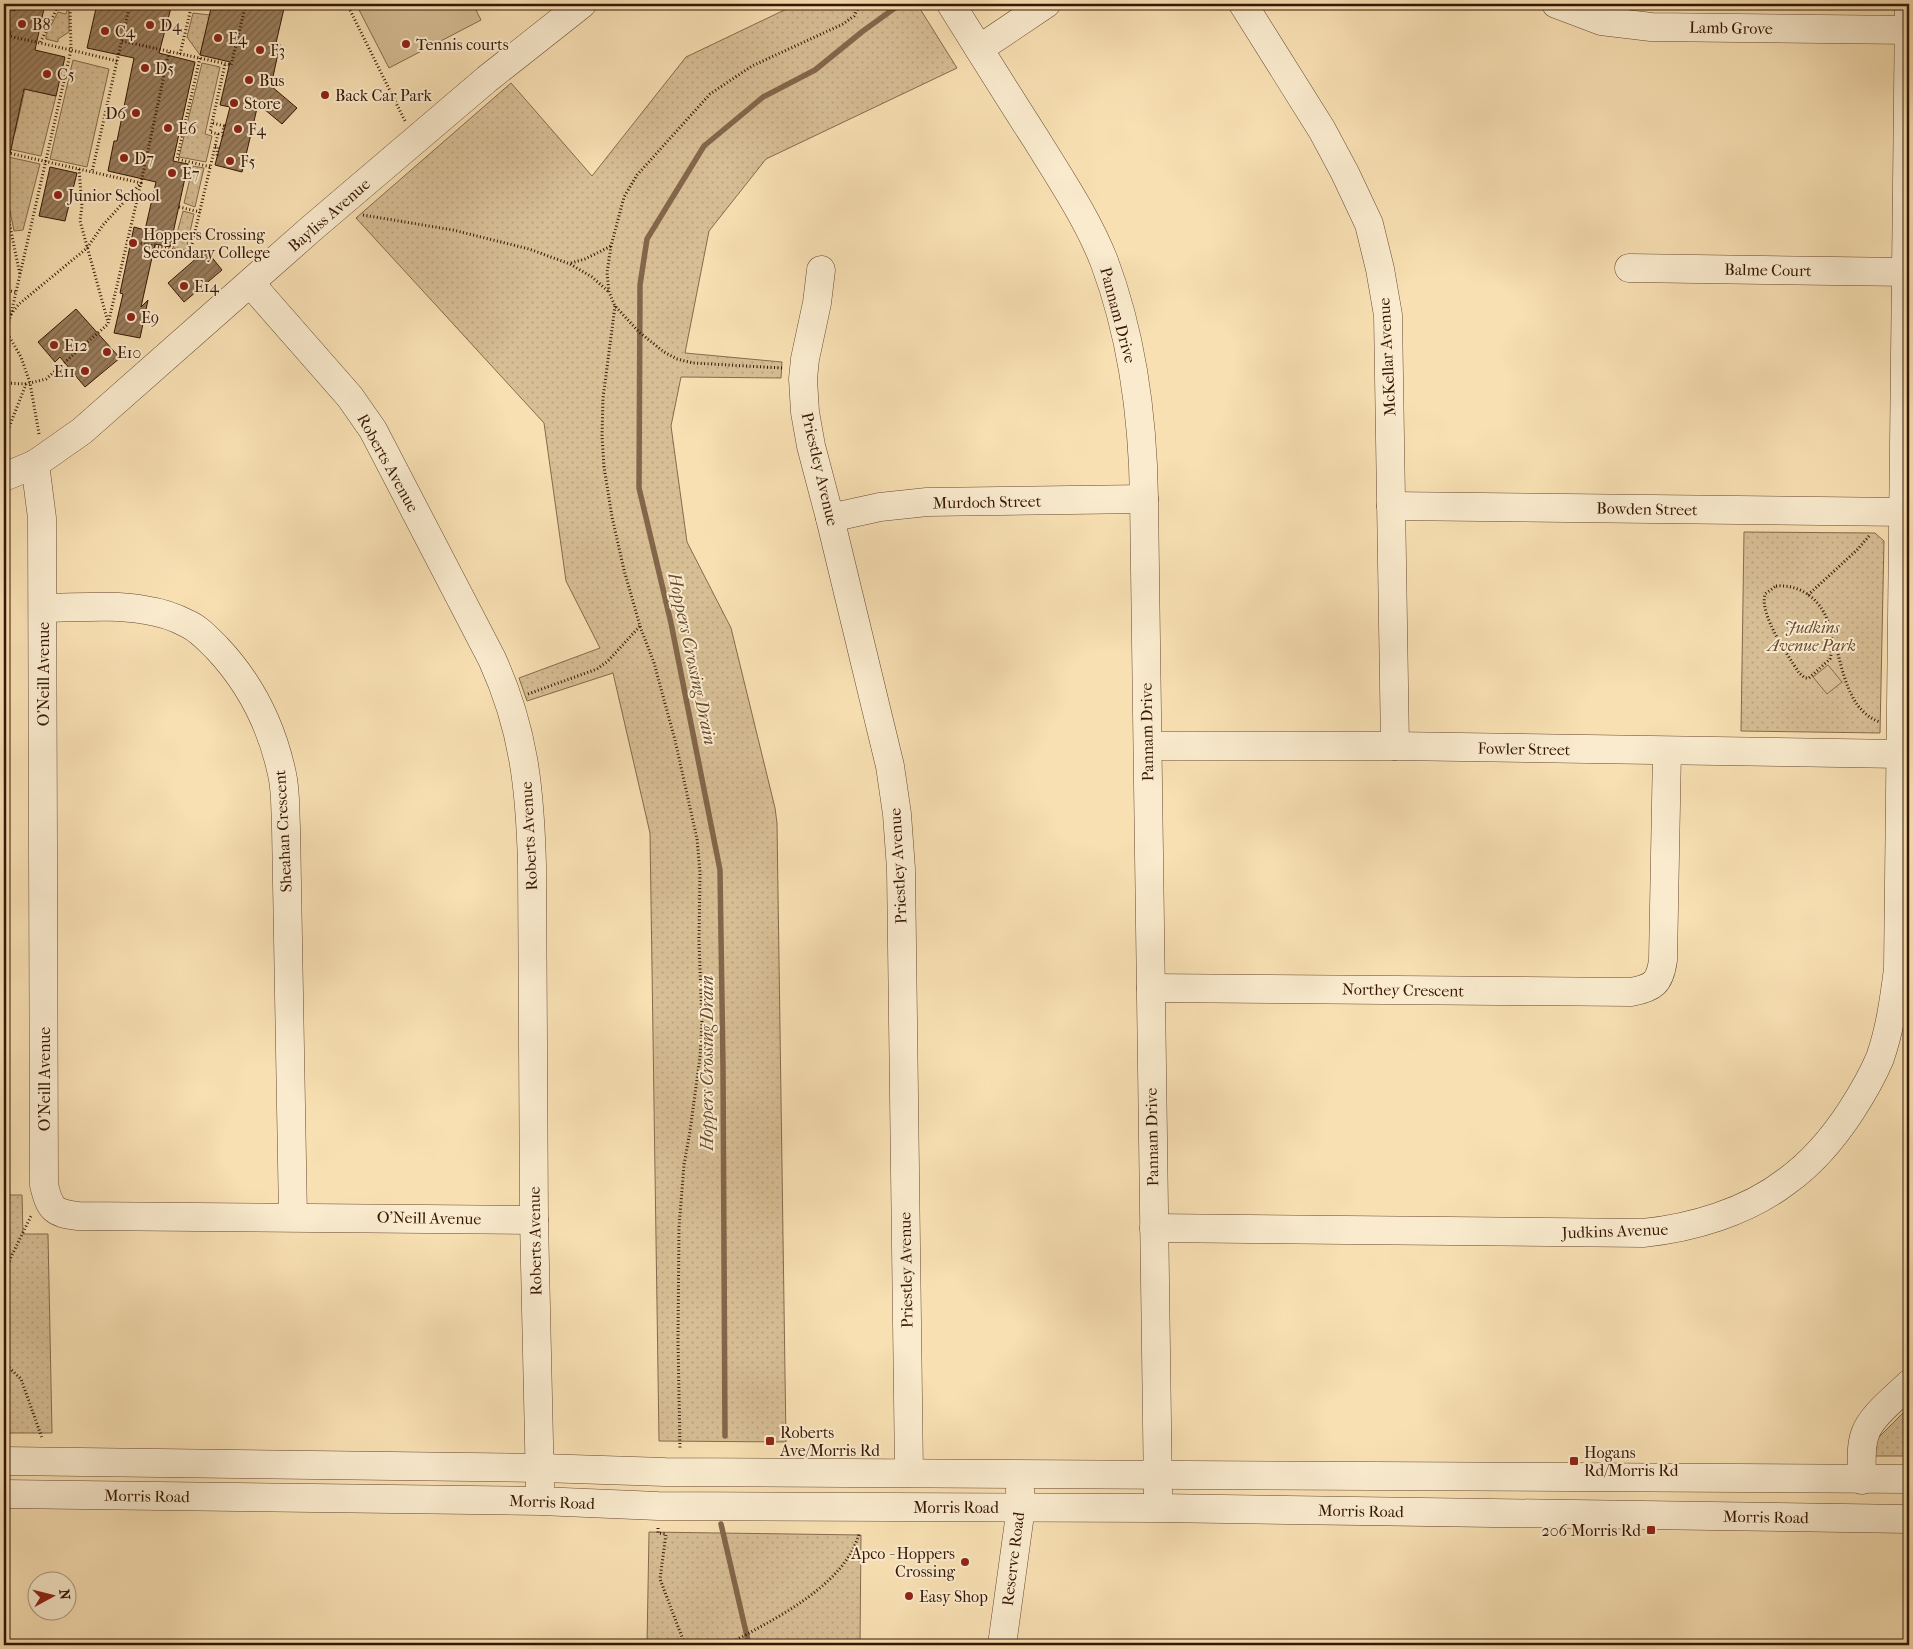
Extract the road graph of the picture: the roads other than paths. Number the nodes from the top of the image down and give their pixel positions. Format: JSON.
{"nodes":[{"id":1,"x":582,"y":4,"type":"edge"},
{"id":2,"x":951,"y":4,"type":"edge"},
{"id":3,"x":1046,"y":4,"type":"edge"},
{"id":4,"x":1243,"y":4,"type":"edge"},
{"id":5,"x":1556,"y":4,"type":"edge"},
{"id":6,"x":1909,"y":8,"type":"edge"},
{"id":7,"x":1909,"y":30,"type":"edge"},
{"id":8,"x":978,"y":49,"type":"junction"},
{"id":9,"x":1628,"y":268,"type":"dead end"},
{"id":10,"x":821,"y":270,"type":"dead end"},
{"id":11,"x":1907,"y":272,"type":"junction"},
{"id":12,"x":251,"y":284,"type":"junction"},
{"id":13,"x":37,"y":451,"type":"junction"},
{"id":14,"x":4,"y":477,"type":"edge"},
{"id":15,"x":1144,"y":499,"type":"junction"},
{"id":16,"x":1391,"y":506,"type":"junction"},
{"id":17,"x":1904,"y":512,"type":"junction"},
{"id":18,"x":830,"y":518,"type":"junction"},
{"id":19,"x":42,"y":608,"type":"junction"},
{"id":20,"x":1148,"y":746,"type":"junction"},
{"id":21,"x":1395,"y":746,"type":"junction"},
{"id":22,"x":1667,"y":752,"type":"junction"},
{"id":23,"x":1900,"y":754,"type":"junction"},
{"id":24,"x":1904,"y":881,"type":"edge"},
{"id":25,"x":1150,"y":988,"type":"junction"},
{"id":26,"x":293,"y":1217,"type":"junction"},
{"id":27,"x":534,"y":1220,"type":"junction"},
{"id":28,"x":1154,"y":1228,"type":"junction"},
{"id":29,"x":1909,"y":1384,"type":"edge"},
{"id":30,"x":4,"y":1461,"type":"edge"},
{"id":31,"x":541,"y":1468,"type":"junction"},
{"id":32,"x":909,"y":1473,"type":"junction"},
{"id":33,"x":1020,"y":1473,"type":"junction"},
{"id":34,"x":1158,"y":1473,"type":"junction"},
{"id":35,"x":1909,"y":1479,"type":"edge"},
{"id":36,"x":1862,"y":1480,"type":"junction"},
{"id":37,"x":4,"y":1494,"type":"edge"},
{"id":38,"x":540,"y":1501,"type":"junction"},
{"id":39,"x":1021,"y":1507,"type":"junction"},
{"id":40,"x":1158,"y":1508,"type":"junction"},
{"id":41,"x":1909,"y":1518,"type":"edge"},
{"id":42,"x":1002,"y":1645,"type":"edge"}],
"edges":[{"from":1,"to":12,"type":"street","name":"Bayliss Avenue"},
{"from":2,"to":8,"type":"street","name":"Pannam Drive"},
{"from":3,"to":8,"type":"street"},
{"from":4,"to":16,"type":"street","name":"McKellar Avenue"},
{"from":5,"to":7,"type":"street","name":"Lamb Grove"},
{"from":6,"to":7,"type":"street","name":"Judkins Avenue"},
{"from":7,"to":11,"type":"street","name":"Judkins Avenue"},
{"from":8,"to":15,"type":"street","name":"Pannam Drive"},
{"from":9,"to":11,"type":"street","name":"Balme Court"},
{"from":10,"to":18,"type":"street","name":"Priestley Avenue"},
{"from":11,"to":17,"type":"street","name":"Judkins Avenue"},
{"from":12,"to":13,"type":"street","name":"Bayliss Avenue"},
{"from":12,"to":27,"type":"street","name":"Roberts Avenue"},
{"from":13,"to":14,"type":"street","name":"Bayliss Avenue"},
{"from":13,"to":19,"type":"street","name":"O'Neill Avenue"},
{"from":15,"to":18,"type":"street","name":"Murdoch Street"},
{"from":15,"to":20,"type":"street","name":"Pannam Drive"},
{"from":16,"to":17,"type":"street","name":"Bowden Street"},
{"from":16,"to":21,"type":"street","name":"McKellar Avenue"},
{"from":17,"to":23,"type":"street","name":"Judkins Avenue"},
{"from":18,"to":32,"type":"street","name":"Priestley Avenue"},
{"from":19,"to":26,"type":"street","name":"Sheahan Crescent"},
{"from":19,"to":26,"type":"street","name":"O'Neill Avenue"},
{"from":20,"to":21,"type":"street","name":"Fowler Street"},
{"from":20,"to":25,"type":"street","name":"Pannam Drive"},
{"from":21,"to":22,"type":"street","name":"Fowler Street"},
{"from":22,"to":23,"type":"street","name":"Fowler Street"},
{"from":22,"to":25,"type":"street","name":"Northey Crescent"},
{"from":23,"to":24,"type":"street","name":"Judkins Avenue"},
{"from":24,"to":28,"type":"street","name":"Judkins Avenue"},
{"from":25,"to":28,"type":"street","name":"Pannam Drive"},
{"from":26,"to":27,"type":"street","name":"O'Neill Avenue"},
{"from":27,"to":31,"type":"street","name":"Roberts Avenue"},
{"from":28,"to":34,"type":"street","name":"Pannam Drive"},
{"from":29,"to":36,"type":"street"},
{"from":30,"to":31,"type":"street","name":"Morris Road"},
{"from":31,"to":32,"type":"street","name":"Morris Road"},
{"from":31,"to":38,"type":"street","name":"Roberts Avenue"},
{"from":32,"to":33,"type":"street","name":"Morris Road"},
{"from":33,"to":34,"type":"street","name":"Morris Road"},
{"from":33,"to":39,"type":"street","name":"Reserve Road"},
{"from":34,"to":36,"type":"street","name":"Morris Road"},
{"from":34,"to":40,"type":"street","name":"Pannam Drive"},
{"from":35,"to":36,"type":"street","name":"Morris Road"},
{"from":37,"to":38,"type":"street","name":"Morris Road"},
{"from":38,"to":39,"type":"street","name":"Morris Road"},
{"from":39,"to":40,"type":"street","name":"Morris Road"},
{"from":39,"to":42,"type":"street","name":"Reserve Road"},
{"from":40,"to":41,"type":"street","name":"Morris Road"}]}
